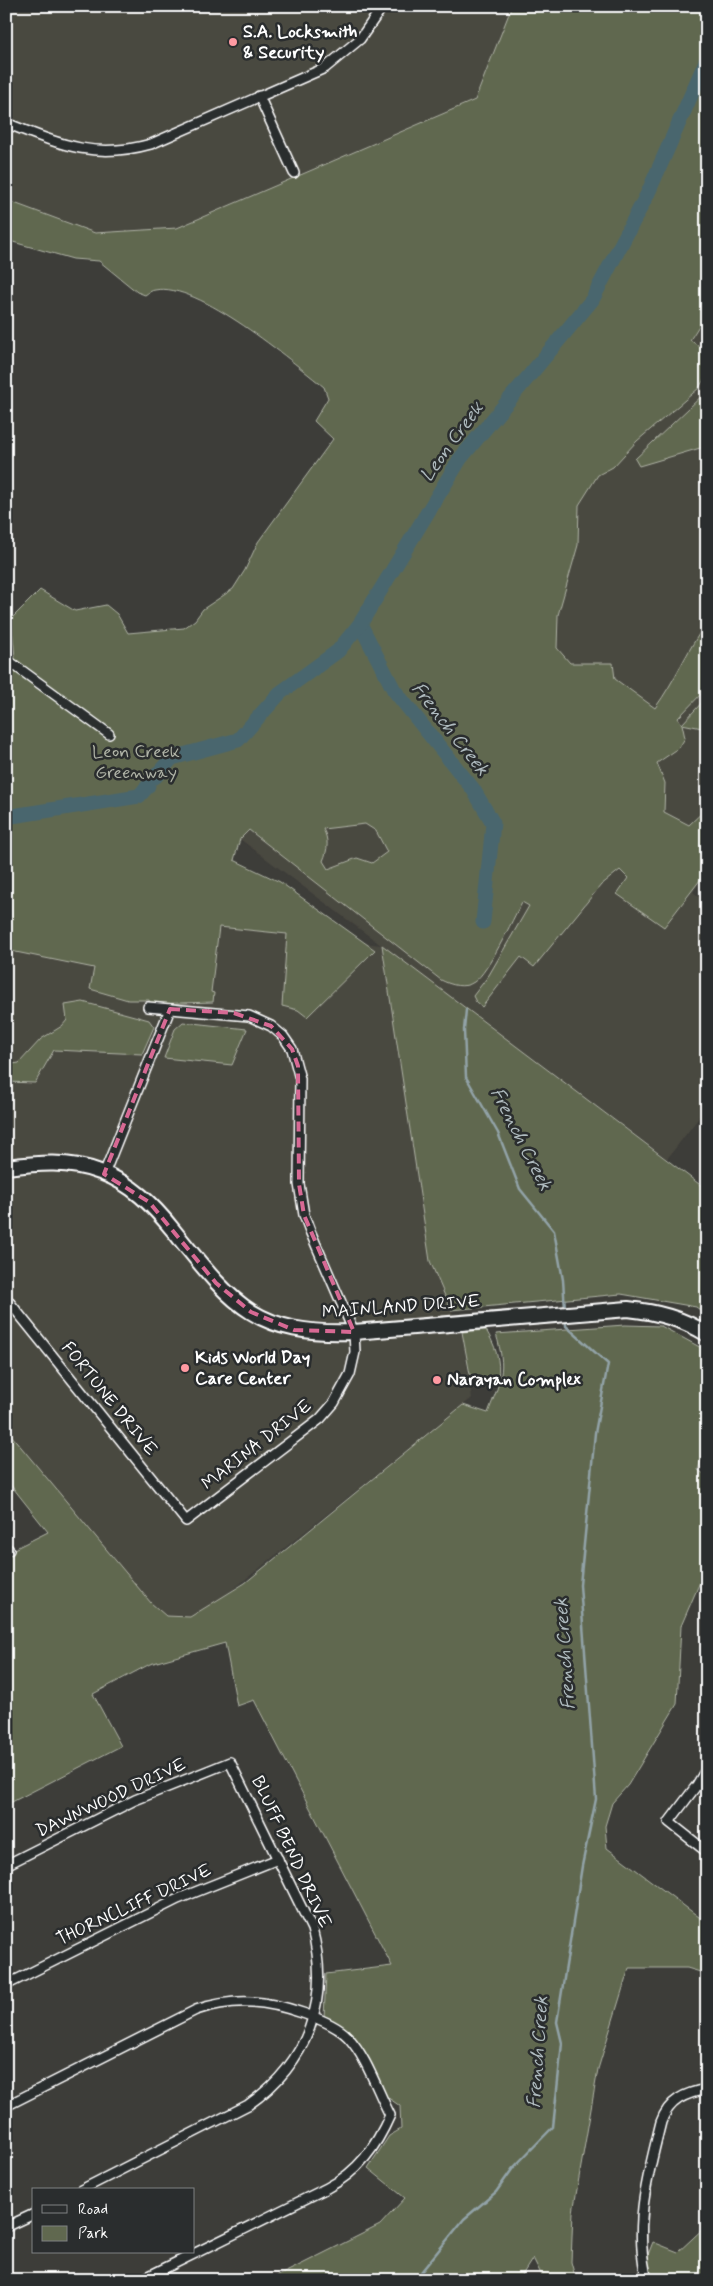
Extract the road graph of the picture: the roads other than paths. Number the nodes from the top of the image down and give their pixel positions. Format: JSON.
{"nodes":[{"id":1,"x":383,"y":6,"type":"edge"},
{"id":2,"x":259,"y":96,"type":"junction"},
{"id":3,"x":6,"y":123,"type":"edge"},
{"id":4,"x":294,"y":173,"type":"dead end"},
{"id":5,"x":6,"y":659,"type":"edge"},
{"id":6,"x":109,"y":734,"type":"dead end"},
{"id":7,"x":148,"y":1008,"type":"dead end"},
{"id":8,"x":170,"y":1009,"type":"junction"},
{"id":9,"x":6,"y":1167,"type":"edge"},
{"id":10,"x":104,"y":1174,"type":"junction"},
{"id":11,"x":6,"y":1298,"type":"edge"},
{"id":12,"x":354,"y":1332,"type":"junction"},
{"id":13,"x":707,"y":1334,"type":"edge"},
{"id":14,"x":186,"y":1521,"type":"joint"},
{"id":15,"x":230,"y":1762,"type":"joint"},
{"id":16,"x":707,"y":1768,"type":"edge"},
{"id":17,"x":707,"y":1852,"type":"edge"},
{"id":18,"x":278,"y":1859,"type":"junction"},
{"id":19,"x":6,"y":1865,"type":"edge"},
{"id":20,"x":6,"y":1985,"type":"edge"},
{"id":21,"x":313,"y":2017,"type":"junction"},
{"id":22,"x":707,"y":2089,"type":"edge"},
{"id":23,"x":6,"y":2106,"type":"edge"},
{"id":24,"x":85,"y":2188,"type":"edge"},
{"id":25,"x":32,"y":2215,"type":"edge"},
{"id":26,"x":6,"y":2228,"type":"edge"},
{"id":27,"x":195,"y":2253,"type":"edge"},
{"id":28,"x":194,"y":2254,"type":"edge"},
{"id":29,"x":141,"y":2280,"type":"edge"},
{"id":30,"x":647,"y":2280,"type":"edge"}],
"edges":[{"from":1,"to":2,"type":"street"},
{"from":2,"to":3,"type":"street"},
{"from":2,"to":4,"type":"street"},
{"from":5,"to":6,"type":"street"},
{"from":7,"to":8,"type":"street"},
{"from":8,"to":10,"type":"street"},
{"from":8,"to":12,"type":"street"},
{"from":9,"to":10,"type":"main road","name":"MAINLAND DRIVE"},
{"from":10,"to":12,"type":"main road","name":"MAINLAND DRIVE"},
{"from":11,"to":14,"type":"street","name":"FORTUNE DRIVE"},
{"from":12,"to":13,"type":"main road","name":"MAINLAND DRIVE"},
{"from":12,"to":14,"type":"street","name":"MARINA DRIVE"},
{"from":15,"to":18,"type":"street","name":"BLUFF BEND DRIVE"},
{"from":15,"to":19,"type":"street","name":"DAWNWOOD DRIVE"},
{"from":16,"to":17,"type":"street"},
{"from":18,"to":20,"type":"street","name":"THORNCLIFF DRIVE"},
{"from":18,"to":21,"type":"street","name":"BLUFF BEND DRIVE"},
{"from":21,"to":23,"type":"street"},
{"from":21,"to":24,"type":"street","name":"BLUFF BEND DRIVE"},
{"from":21,"to":27,"type":"street"},
{"from":22,"to":30,"type":"street"},
{"from":25,"to":26,"type":"street"},
{"from":28,"to":29,"type":"street"}]}
